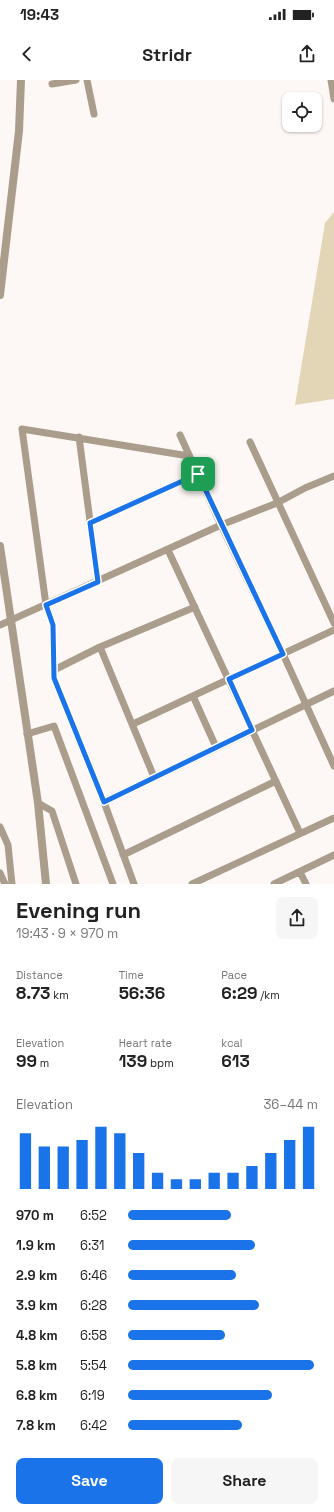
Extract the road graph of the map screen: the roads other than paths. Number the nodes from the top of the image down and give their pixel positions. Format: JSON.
{"nodes":[{"id":1,"x":21,"y":80,"type":"edge"},
{"id":2,"x":76,"y":80,"type":"edge"},
{"id":3,"x":87,"y":80,"type":"edge"},
{"id":4,"x":331,"y":80,"type":"edge"},
{"id":5,"x":52,"y":84,"type":"dead end"},
{"id":6,"x":334,"y":100,"type":"edge"},
{"id":7,"x":94,"y":114,"type":"dead end"},
{"id":8,"x":0,"y":295,"type":"edge"},
{"id":9,"x":180,"y":435,"type":"dead end"},
{"id":10,"x":79,"y":437,"type":"junction"},
{"id":11,"x":250,"y":442,"type":"dead end"},
{"id":12,"x":189,"y":456,"type":"junction"},
{"id":13,"x":198,"y":474,"type":"junction"},
{"id":14,"x":334,"y":476,"type":"edge"},
{"id":15,"x":278,"y":503,"type":"junction"},
{"id":16,"x":90,"y":523,"type":"junction"},
{"id":17,"x":221,"y":525,"type":"junction"},
{"id":18,"x":168,"y":550,"type":"junction"},
{"id":19,"x":0,"y":552,"type":"edge"},
{"id":20,"x":98,"y":582,"type":"junction"},
{"id":21,"x":46,"y":605,"type":"junction"},
{"id":22,"x":195,"y":607,"type":"junction"},
{"id":23,"x":11,"y":620,"type":"junction"},
{"id":24,"x":334,"y":623,"type":"edge"},
{"id":25,"x":0,"y":625,"type":"edge"},
{"id":26,"x":334,"y":630,"type":"edge"},
{"id":27,"x":100,"y":647,"type":"junction"},
{"id":28,"x":283,"y":654,"type":"junction"},
{"id":29,"x":54,"y":670,"type":"junction"},
{"id":30,"x":229,"y":679,"type":"junction"},
{"id":31,"x":334,"y":691,"type":"edge"},
{"id":32,"x":193,"y":696,"type":"junction"},
{"id":33,"x":306,"y":704,"type":"junction"},
{"id":34,"x":133,"y":724,"type":"junction"},
{"id":35,"x":252,"y":730,"type":"junction"},
{"id":36,"x":27,"y":734,"type":"junction"},
{"id":37,"x":216,"y":747,"type":"junction"},
{"id":38,"x":334,"y":766,"type":"edge"},
{"id":39,"x":154,"y":777,"type":"junction"},
{"id":40,"x":276,"y":781,"type":"junction"},
{"id":41,"x":104,"y":802,"type":"junction"},
{"id":42,"x":38,"y":804,"type":"junction"},
{"id":43,"x":334,"y":818,"type":"edge"},
{"id":44,"x":0,"y":827,"type":"edge"},
{"id":45,"x":300,"y":833,"type":"junction"},
{"id":46,"x":123,"y":855,"type":"junction"},
{"id":47,"x":334,"y":855,"type":"edge"},
{"id":48,"x":300,"y":872,"type":"junction"},
{"id":49,"x":0,"y":873,"type":"edge"},
{"id":50,"x":5,"y":884,"type":"edge"},
{"id":51,"x":12,"y":884,"type":"edge"},
{"id":52,"x":46,"y":884,"type":"edge"},
{"id":53,"x":76,"y":884,"type":"edge"},
{"id":54,"x":113,"y":884,"type":"edge"},
{"id":55,"x":134,"y":884,"type":"edge"},
{"id":56,"x":192,"y":884,"type":"edge"},
{"id":57,"x":274,"y":884,"type":"edge"},
{"id":58,"x":306,"y":884,"type":"edge"}],
"edges":[{"from":1,"to":8,"type":"street"},
{"from":2,"to":5,"type":"street"},
{"from":3,"to":7,"type":"street"},
{"from":4,"to":6,"type":"street"},
{"from":9,"to":12,"type":"street"},
{"from":10,"to":12,"type":"street"},
{"from":10,"to":16,"type":"street"},
{"from":10,"to":21,"type":"street"},
{"from":11,"to":15,"type":"street"},
{"from":12,"to":13,"type":"street"},
{"from":13,"to":16,"type":"street"},
{"from":13,"to":17,"type":"street"},
{"from":14,"to":15,"type":"street"},
{"from":15,"to":17,"type":"street"},
{"from":15,"to":24,"type":"street"},
{"from":16,"to":20,"type":"street"},
{"from":17,"to":18,"type":"street"},
{"from":17,"to":28,"type":"street"},
{"from":18,"to":20,"type":"street"},
{"from":18,"to":22,"type":"street"},
{"from":19,"to":23,"type":"street"},
{"from":20,"to":21,"type":"street"},
{"from":21,"to":23,"type":"street"},
{"from":21,"to":29,"type":"street"},
{"from":22,"to":27,"type":"street"},
{"from":22,"to":30,"type":"street"},
{"from":23,"to":25,"type":"street"},
{"from":23,"to":36,"type":"street"},
{"from":26,"to":28,"type":"street"},
{"from":27,"to":29,"type":"street"},
{"from":27,"to":34,"type":"street"},
{"from":28,"to":30,"type":"street"},
{"from":28,"to":33,"type":"street"},
{"from":29,"to":41,"type":"street"},
{"from":30,"to":32,"type":"street"},
{"from":30,"to":35,"type":"street"},
{"from":31,"to":33,"type":"street"},
{"from":32,"to":34,"type":"street"},
{"from":32,"to":37,"type":"street"},
{"from":33,"to":35,"type":"street"},
{"from":33,"to":38,"type":"street"},
{"from":34,"to":39,"type":"street"},
{"from":35,"to":37,"type":"street"},
{"from":35,"to":40,"type":"street"},
{"from":36,"to":42,"type":"street"},
{"from":36,"to":54,"type":"street"},
{"from":37,"to":39,"type":"street"},
{"from":39,"to":41,"type":"street"},
{"from":40,"to":45,"type":"street"},
{"from":40,"to":46,"type":"street"},
{"from":41,"to":46,"type":"street"},
{"from":42,"to":52,"type":"street"},
{"from":42,"to":53,"type":"street"},
{"from":43,"to":45,"type":"street"},
{"from":44,"to":51,"type":"street"},
{"from":45,"to":56,"type":"street"},
{"from":46,"to":55,"type":"street"},
{"from":47,"to":48,"type":"street"},
{"from":48,"to":57,"type":"street"},
{"from":48,"to":58,"type":"street"},
{"from":49,"to":50,"type":"street"}]}
